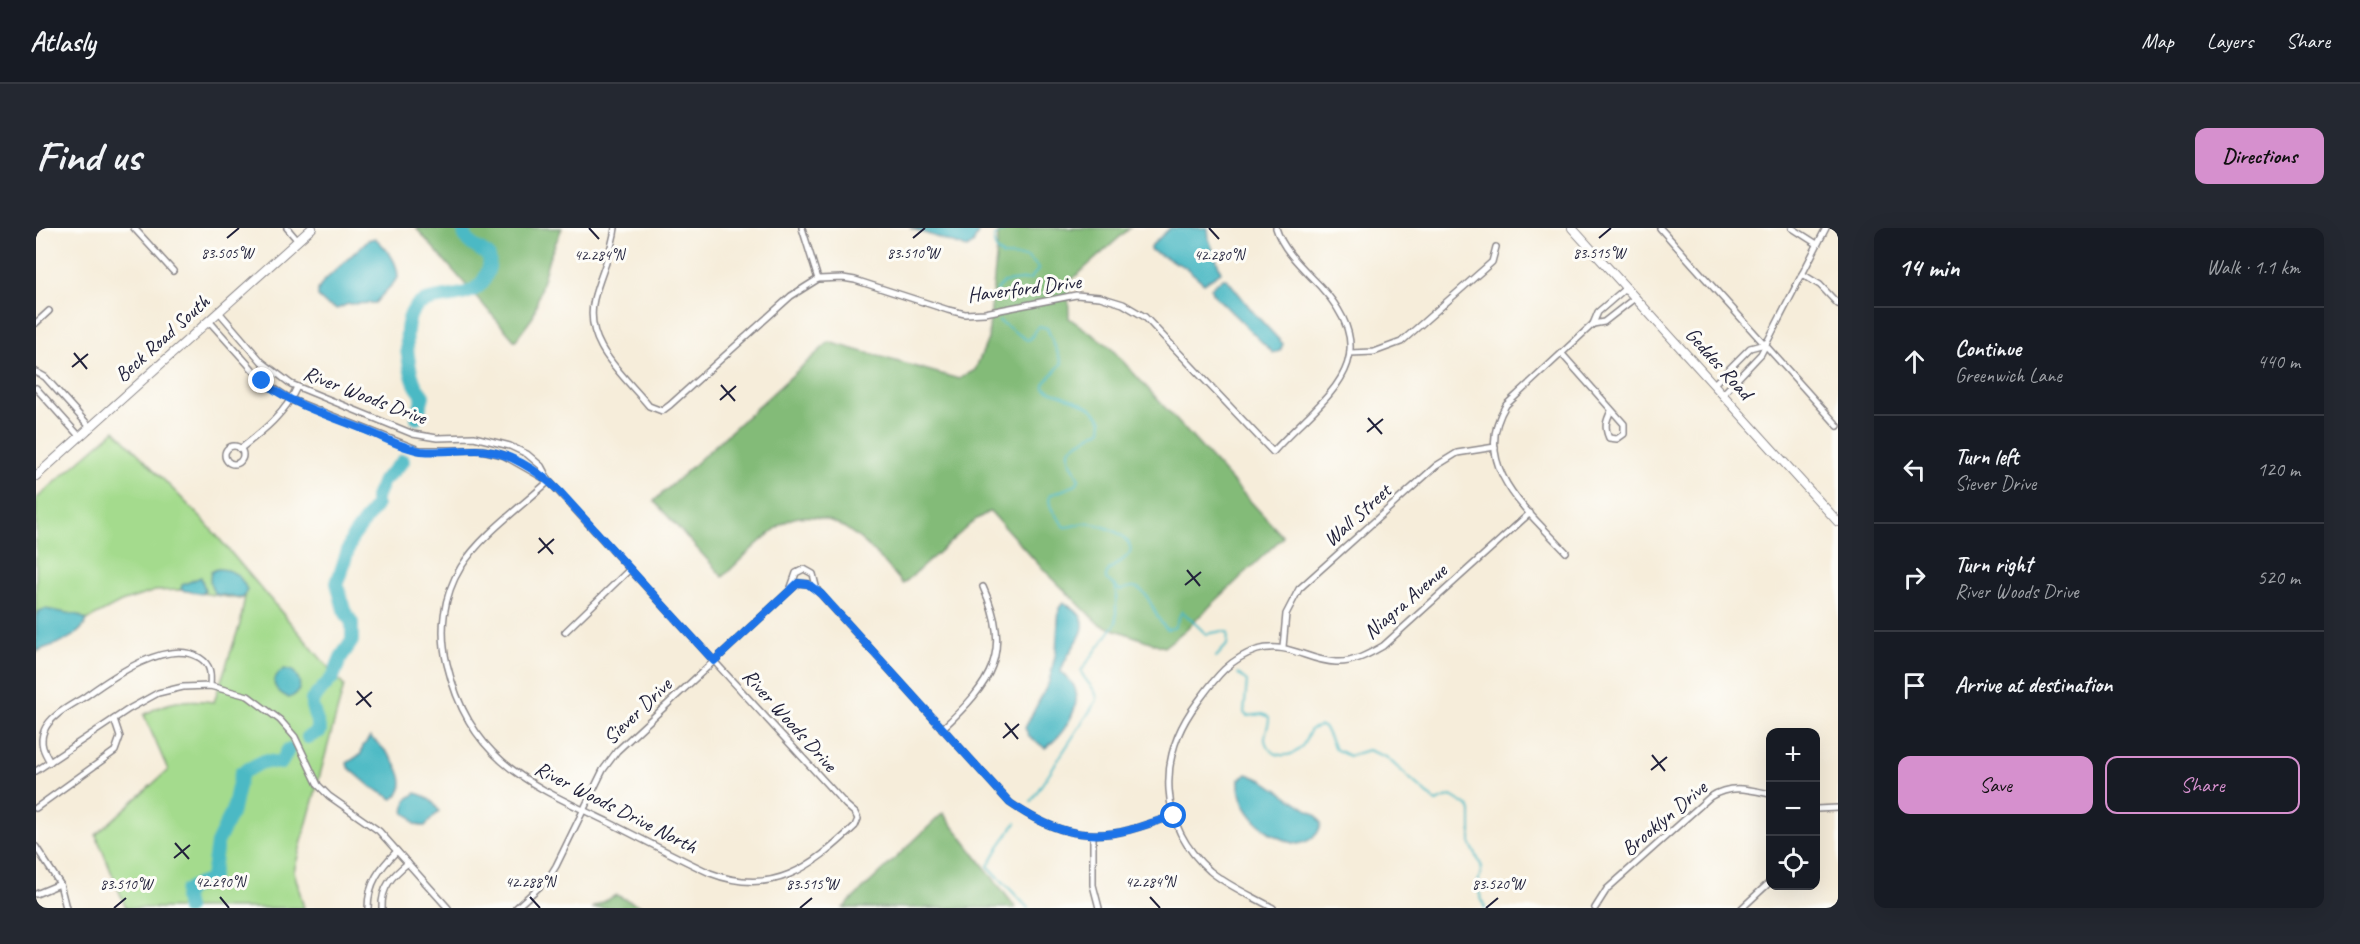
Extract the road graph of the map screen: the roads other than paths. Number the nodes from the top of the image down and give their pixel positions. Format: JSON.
{"nodes":[{"id":1,"x":132,"y":228,"type":"edge"},
{"id":2,"x":287,"y":228,"type":"edge"},
{"id":3,"x":615,"y":228,"type":"edge"},
{"id":4,"x":802,"y":228,"type":"edge"},
{"id":5,"x":1276,"y":228,"type":"edge"},
{"id":6,"x":1572,"y":228,"type":"edge"},
{"id":7,"x":1660,"y":228,"type":"edge"},
{"id":8,"x":1792,"y":228,"type":"edge"},
{"id":9,"x":1826,"y":228,"type":"edge"},
{"id":10,"x":309,"y":229,"type":"edge"},
{"id":11,"x":298,"y":241,"type":"junction"},
{"id":12,"x":1817,"y":244,"type":"junction"},
{"id":13,"x":1496,"y":247,"type":"dead end"},
{"id":14,"x":173,"y":271,"type":"dead end"},
{"id":15,"x":1802,"y":274,"type":"junction"},
{"id":16,"x":818,"y":279,"type":"junction"},
{"id":17,"x":1627,"y":287,"type":"junction"},
{"id":18,"x":1636,"y":297,"type":"junction"},
{"id":19,"x":1838,"y":304,"type":"edge"},
{"id":20,"x":49,"y":311,"type":"dead end"},
{"id":21,"x":219,"y":312,"type":"junction"},
{"id":22,"x":209,"y":321,"type":"junction"},
{"id":23,"x":36,"y":323,"type":"edge"},
{"id":24,"x":1593,"y":324,"type":"junction"},
{"id":25,"x":1765,"y":344,"type":"junction"},
{"id":26,"x":1350,"y":353,"type":"junction"},
{"id":27,"x":1562,"y":354,"type":"junction"},
{"id":28,"x":36,"y":372,"type":"edge"},
{"id":29,"x":1714,"y":384,"type":"junction"},
{"id":30,"x":297,"y":387,"type":"junction"},
{"id":31,"x":36,"y":388,"type":"edge"},
{"id":32,"x":1723,"y":394,"type":"junction"},
{"id":33,"x":292,"y":400,"type":"junction"},
{"id":34,"x":1611,"y":411,"type":"junction"},
{"id":35,"x":1838,"y":426,"type":"edge"},
{"id":36,"x":90,"y":427,"type":"junction"},
{"id":37,"x":80,"y":436,"type":"junction"},
{"id":38,"x":1495,"y":447,"type":"junction"},
{"id":39,"x":240,"y":449,"type":"dead end"},
{"id":40,"x":36,"y":476,"type":"edge"},
{"id":41,"x":549,"y":481,"type":"junction"},
{"id":42,"x":1530,"y":513,"type":"junction"},
{"id":43,"x":1838,"y":522,"type":"edge"},
{"id":44,"x":1566,"y":552,"type":"dead end"},
{"id":45,"x":630,"y":569,"type":"junction"},
{"id":46,"x":983,"y":587,"type":"dead end"},
{"id":47,"x":790,"y":590,"type":"junction"},
{"id":48,"x":817,"y":590,"type":"junction"},
{"id":49,"x":566,"y":632,"type":"dead end"},
{"id":50,"x":1283,"y":647,"type":"junction"},
{"id":51,"x":714,"y":661,"type":"junction"},
{"id":52,"x":210,"y":686,"type":"junction"},
{"id":53,"x":114,"y":720,"type":"junction"},
{"id":54,"x":942,"y":729,"type":"junction"},
{"id":55,"x":50,"y":762,"type":"junction"},
{"id":56,"x":36,"y":771,"type":"edge"},
{"id":57,"x":1766,"y":793,"type":"edge"},
{"id":58,"x":36,"y":808,"type":"edge"},
{"id":59,"x":1838,"y":808,"type":"edge"},
{"id":60,"x":1820,"y":809,"type":"edge"},
{"id":61,"x":584,"y":811,"type":"junction"},
{"id":62,"x":1174,"y":816,"type":"junction"},
{"id":63,"x":857,"y":822,"type":"joint"},
{"id":64,"x":1093,"y":836,"type":"junction"},
{"id":65,"x":36,"y":847,"type":"edge"},
{"id":66,"x":397,"y":851,"type":"junction"},
{"id":67,"x":408,"y":863,"type":"junction"},
{"id":68,"x":60,"y":884,"type":"junction"},
{"id":69,"x":372,"y":884,"type":"junction"},
{"id":70,"x":1766,"y":886,"type":"edge"},
{"id":71,"x":384,"y":889,"type":"junction"},
{"id":72,"x":36,"y":894,"type":"edge"},
{"id":73,"x":66,"y":908,"type":"edge"},
{"id":74,"x":368,"y":908,"type":"edge"},
{"id":75,"x":382,"y":908,"type":"edge"},
{"id":76,"x":448,"y":908,"type":"edge"},
{"id":77,"x":516,"y":908,"type":"edge"},
{"id":78,"x":1099,"y":908,"type":"edge"},
{"id":79,"x":1273,"y":908,"type":"edge"},
{"id":80,"x":1594,"y":908,"type":"edge"},
{"id":81,"x":1742,"y":908,"type":"edge"}],
"edges":[{"from":1,"to":14,"type":"street"},
{"from":2,"to":11,"type":"street"},
{"from":3,"to":16,"type":"street"},
{"from":4,"to":16,"type":"street"},
{"from":5,"to":26,"type":"street"},
{"from":6,"to":17,"type":"main road","name":"Geddes Road"},
{"from":7,"to":25,"type":"street"},
{"from":8,"to":12,"type":"street"},
{"from":9,"to":12,"type":"street"},
{"from":10,"to":11,"type":"main road","name":"Beck Road South"},
{"from":11,"to":21,"type":"main road","name":"Beck Road South"},
{"from":12,"to":15,"type":"street"},
{"from":13,"to":26,"type":"street"},
{"from":15,"to":19,"type":"street"},
{"from":15,"to":25,"type":"street"},
{"from":16,"to":26,"type":"street","name":"Haverford Drive"},
{"from":17,"to":18,"type":"main road","name":"Geddes Road"},
{"from":17,"to":24,"type":"street"},
{"from":18,"to":24,"type":"street"},
{"from":18,"to":29,"type":"main road","name":"Geddes Road"},
{"from":20,"to":23,"type":"street"},
{"from":21,"to":22,"type":"main road","name":"Beck Road South"},
{"from":21,"to":30,"type":"street","name":"River Woods Drive"},
{"from":22,"to":33,"type":"street","name":"River Woods Drive"},
{"from":22,"to":36,"type":"main road","name":"Beck Road South"},
{"from":24,"to":27,"type":"street"},
{"from":25,"to":29,"type":"street"},
{"from":25,"to":32,"type":"street"},
{"from":25,"to":35,"type":"street"},
{"from":27,"to":34,"type":"street"},
{"from":27,"to":38,"type":"street"},
{"from":28,"to":36,"type":"street"},
{"from":29,"to":32,"type":"main road","name":"Geddes Road"},
{"from":30,"to":33,"type":"street"},
{"from":30,"to":41,"type":"street","name":"River Woods Drive"},
{"from":31,"to":37,"type":"street"},
{"from":32,"to":43,"type":"main road","name":"Geddes Road"},
{"from":33,"to":39,"type":"street"},
{"from":33,"to":41,"type":"street","name":"River Woods Drive"},
{"from":34,"to":34,"type":"street"},
{"from":36,"to":37,"type":"main road","name":"Beck Road South"},
{"from":37,"to":40,"type":"main road","name":"Beck Road South"},
{"from":38,"to":42,"type":"street"},
{"from":38,"to":50,"type":"street","name":"Wall Street"},
{"from":41,"to":45,"type":"street","name":"River Woods Drive"},
{"from":41,"to":61,"type":"street","name":"River Woods Drive North"},
{"from":42,"to":44,"type":"street"},
{"from":42,"to":50,"type":"street","name":"Niagra Avenue"},
{"from":45,"to":49,"type":"street"},
{"from":45,"to":51,"type":"street","name":"River Woods Drive"},
{"from":46,"to":54,"type":"street"},
{"from":47,"to":48,"type":"street","name":"Siever Drive"},
{"from":47,"to":48,"type":"street","name":"Siever Drive"},
{"from":47,"to":51,"type":"street","name":"Siever Drive"},
{"from":48,"to":54,"type":"street"},
{"from":50,"to":62,"type":"street"},
{"from":51,"to":61,"type":"street","name":"Siever Drive"},
{"from":51,"to":63,"type":"street","name":"River Woods Drive"},
{"from":52,"to":53,"type":"street"},
{"from":52,"to":55,"type":"street"},
{"from":52,"to":66,"type":"street"},
{"from":53,"to":55,"type":"street"},
{"from":53,"to":58,"type":"street"},
{"from":54,"to":64,"type":"street"},
{"from":55,"to":56,"type":"street"},
{"from":57,"to":80,"type":"street","name":"Brooklyn Drive"},
{"from":59,"to":60,"type":"street"},
{"from":61,"to":63,"type":"street","name":"River Woods Drive North"},
{"from":61,"to":77,"type":"street","name":"Siever Drive"},
{"from":62,"to":64,"type":"street"},
{"from":62,"to":79,"type":"street"},
{"from":64,"to":78,"type":"street"},
{"from":65,"to":68,"type":"street"},
{"from":66,"to":67,"type":"street"},
{"from":66,"to":69,"type":"street"},
{"from":67,"to":71,"type":"street"},
{"from":67,"to":76,"type":"street"},
{"from":68,"to":72,"type":"street"},
{"from":68,"to":73,"type":"street"},
{"from":69,"to":71,"type":"street"},
{"from":69,"to":74,"type":"street"},
{"from":70,"to":81,"type":"street"},
{"from":71,"to":75,"type":"street"}]}
